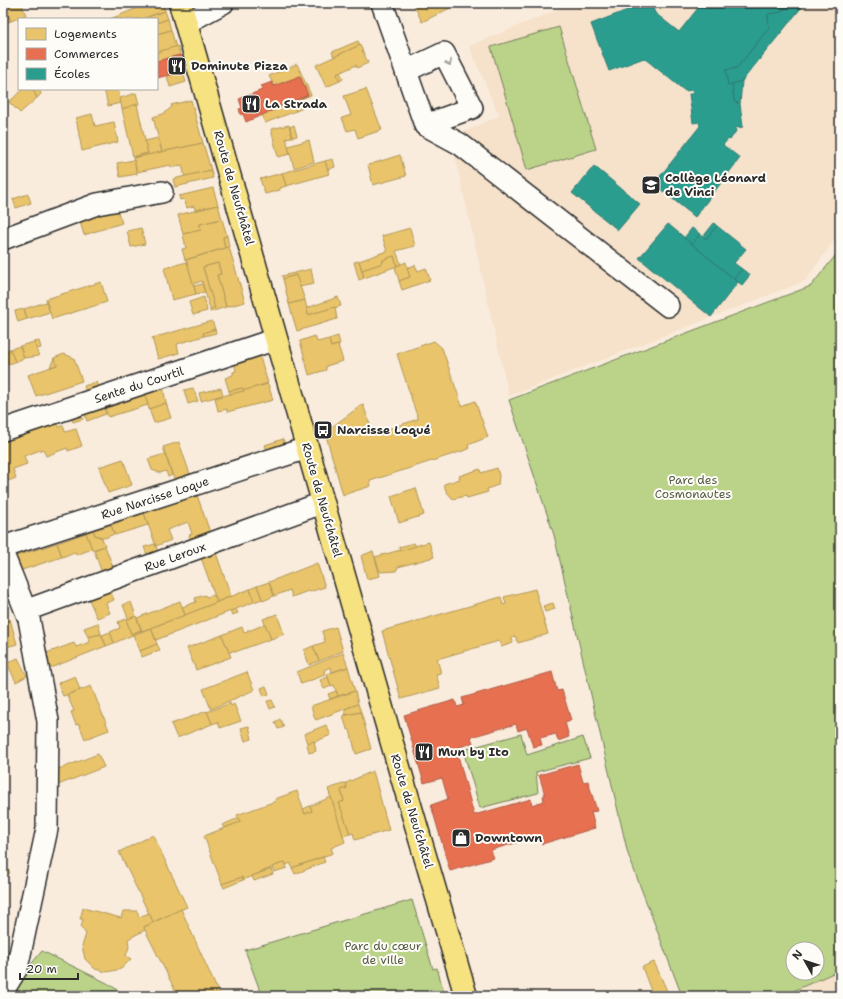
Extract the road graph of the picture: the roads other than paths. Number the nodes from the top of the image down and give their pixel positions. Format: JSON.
{"nodes":[{"id":1,"x":223,"y":3,"type":"edge"},
{"id":2,"x":382,"y":3,"type":"edge"},
{"id":3,"x":183,"y":13,"type":"edge"},
{"id":4,"x":406,"y":71,"type":"junction"},
{"id":5,"x":425,"y":125,"type":"junction"},
{"id":6,"x":162,"y":192,"type":"dead end"},
{"id":7,"x":3,"y":239,"type":"edge"},
{"id":8,"x":668,"y":306,"type":"dead end"},
{"id":9,"x":276,"y":339,"type":"junction"},
{"id":10,"x":3,"y":430,"type":"edge"},
{"id":11,"x":307,"y":448,"type":"junction"},
{"id":12,"x":322,"y":503,"type":"junction"},
{"id":13,"x":3,"y":547,"type":"edge"},
{"id":14,"x":3,"y":554,"type":"edge"},
{"id":15,"x":27,"y":610,"type":"junction"},
{"id":16,"x":3,"y":991,"type":"edge"},
{"id":17,"x":466,"y":996,"type":"edge"}],
"edges":[{"from":1,"to":3,"type":"street"},
{"from":2,"to":4,"type":"street"},
{"from":3,"to":9,"type":"main road","name":"Route de Neufchâtel"},
{"from":4,"to":5,"type":"street"},
{"from":4,"to":5,"type":"street","one_way":true},
{"from":5,"to":8,"type":"street"},
{"from":6,"to":7,"type":"street"},
{"from":9,"to":10,"type":"street","name":"Sente du Courtil"},
{"from":9,"to":11,"type":"main road","name":"Route de Neufchâtel"},
{"from":11,"to":12,"type":"main road","name":"Route de Neufchâtel"},
{"from":11,"to":13,"type":"street","name":"Rue Narcisse Loque"},
{"from":12,"to":15,"type":"street","name":"Rue Leroux"},
{"from":12,"to":17,"type":"main road","name":"Route de Neufchâtel"},
{"from":14,"to":15,"type":"street"},
{"from":15,"to":16,"type":"street"}]}
